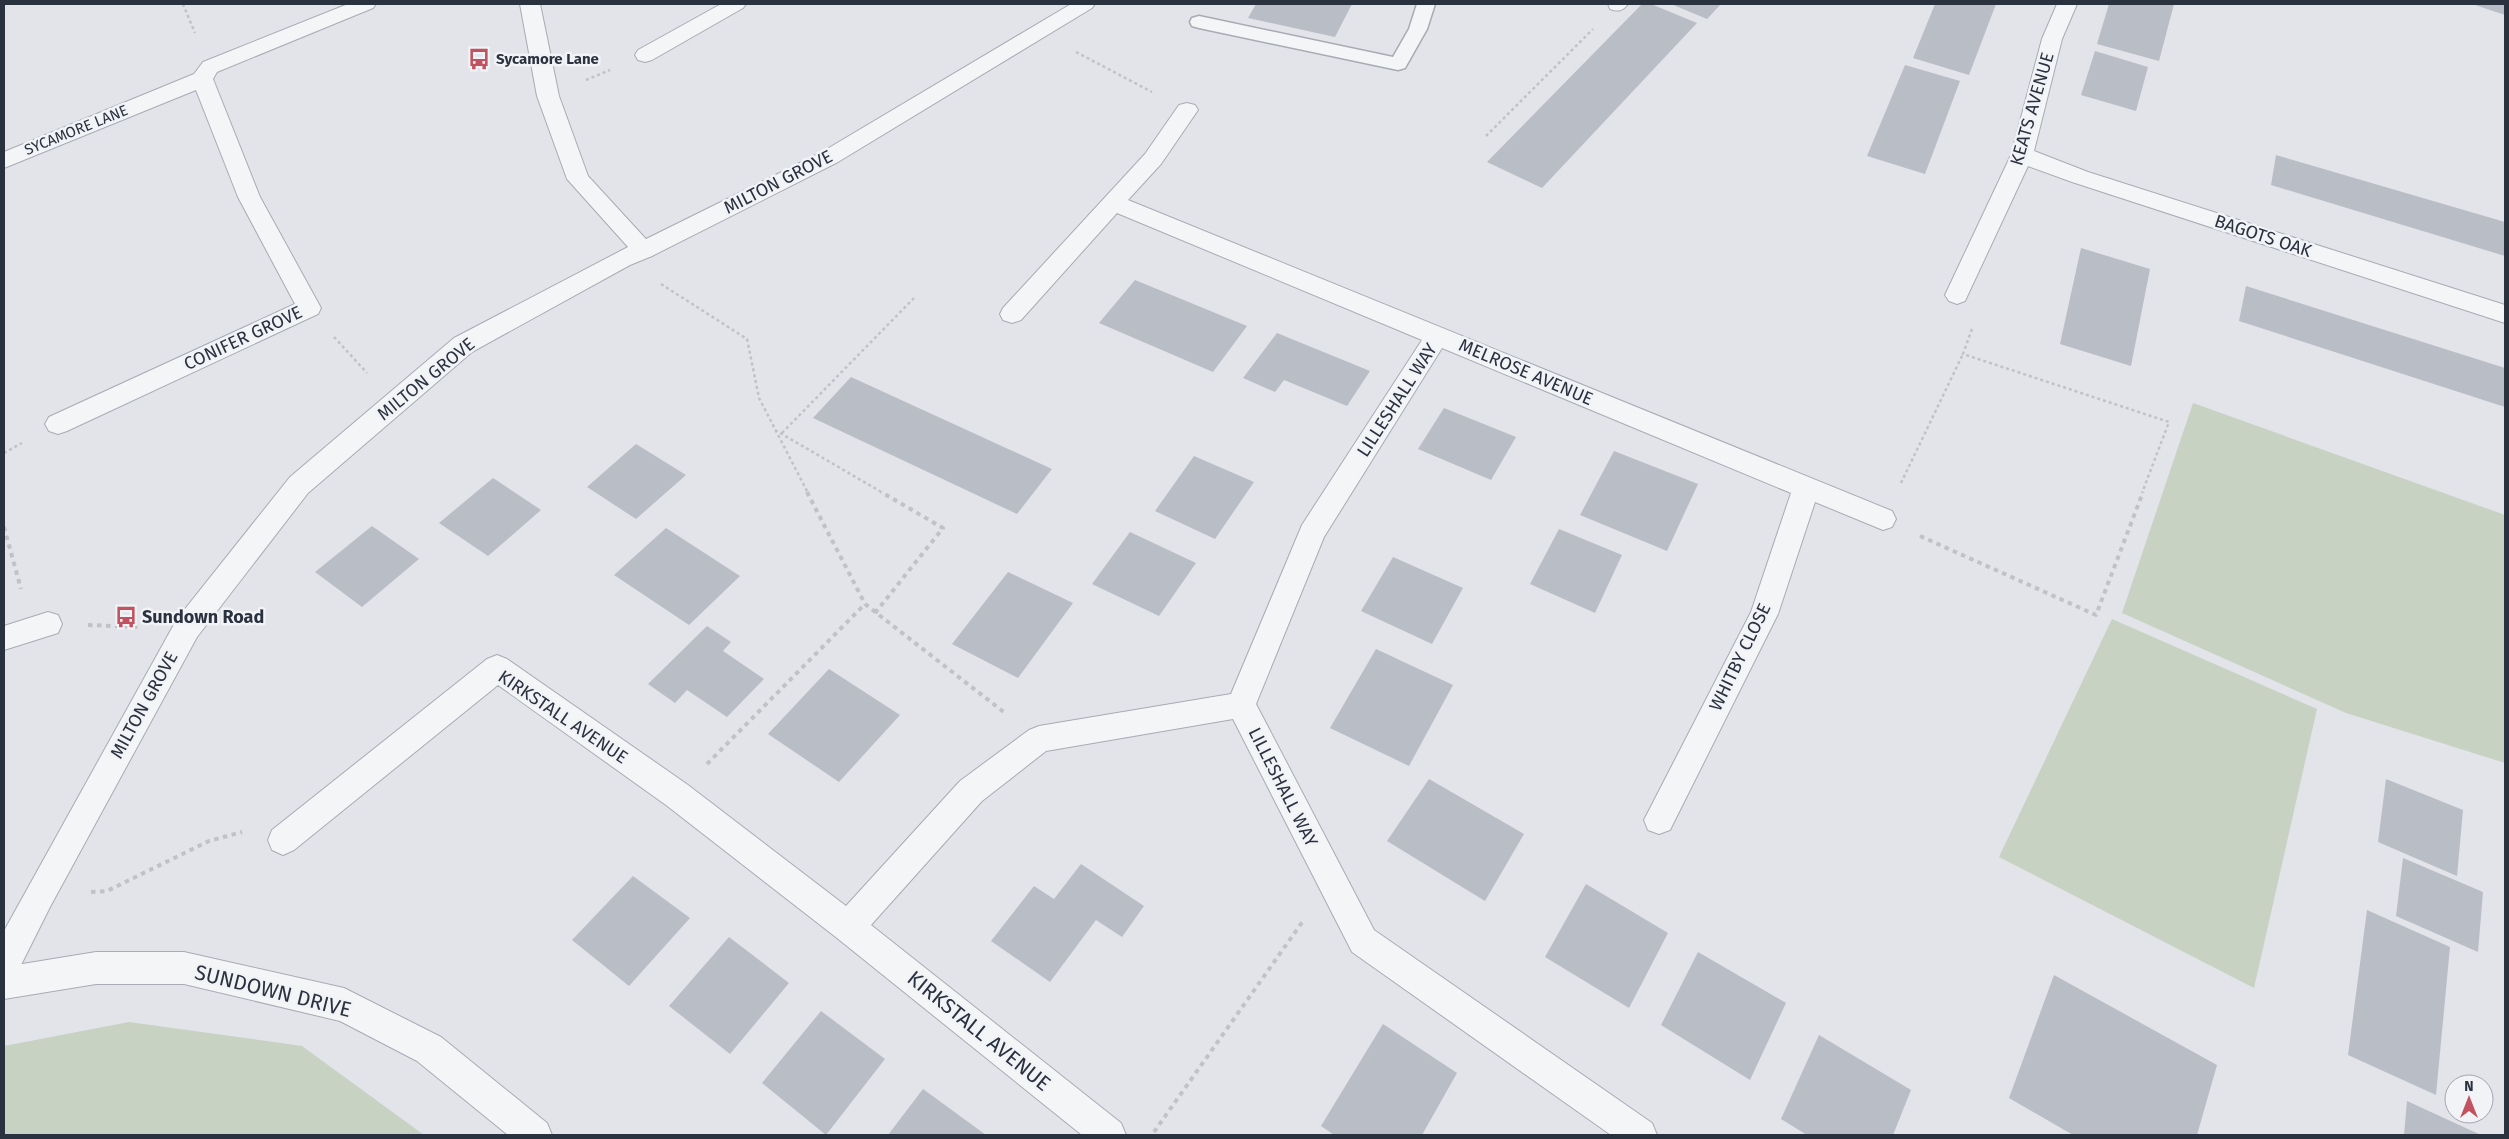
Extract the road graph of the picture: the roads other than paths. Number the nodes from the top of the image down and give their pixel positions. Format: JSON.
{"nodes":[{"id":1,"x":366,"y":4,"type":"edge"},
{"id":2,"x":530,"y":4,"type":"edge"},
{"id":3,"x":736,"y":4,"type":"edge"},
{"id":4,"x":1426,"y":4,"type":"edge"},
{"id":5,"x":2067,"y":4,"type":"edge"},
{"id":6,"x":1080,"y":5,"type":"edge"},
{"id":7,"x":1199,"y":22,"type":"dead end"},
{"id":8,"x":645,"y":55,"type":"road end"},
{"id":9,"x":202,"y":79,"type":"junction"},
{"id":10,"x":1186,"y":110,"type":"road end"},
{"id":11,"x":2022,"y":155,"type":"junction"},
{"id":12,"x":4,"y":160,"type":"edge"},
{"id":13,"x":1113,"y":203,"type":"junction"},
{"id":14,"x":633,"y":255,"type":"junction"},
{"id":15,"x":1957,"y":295,"type":"road end"},
{"id":16,"x":1012,"y":314,"type":"dead end"},
{"id":17,"x":2505,"y":314,"type":"edge"},
{"id":18,"x":1438,"y":335,"type":"junction"},
{"id":19,"x":58,"y":424,"type":"dead end"},
{"id":20,"x":1806,"y":488,"type":"junction"},
{"id":21,"x":1883,"y":519,"type":"road end"},
{"id":22,"x":48,"y":624,"type":"dead end"},
{"id":23,"x":4,"y":638,"type":"edge"},
{"id":24,"x":1241,"y":705,"type":"junction"},
{"id":25,"x":1659,"y":820,"type":"dead end"},
{"id":26,"x":283,"y":840,"type":"road end"},
{"id":27,"x":848,"y":927,"type":"junction"},
{"id":28,"x":4,"y":964,"type":"edge"},
{"id":29,"x":4,"y":983,"type":"edge"},
{"id":30,"x":535,"y":1135,"type":"edge"},
{"id":31,"x":1109,"y":1135,"type":"edge"},
{"id":32,"x":1640,"y":1135,"type":"edge"}],
"edges":[{"from":1,"to":9,"type":"street","name":"SYCAMORE LANE"},
{"from":2,"to":14,"type":"street"},
{"from":3,"to":8,"type":"street"},
{"from":4,"to":7,"type":"lane"},
{"from":5,"to":11,"type":"street","name":"KEATS AVENUE"},
{"from":6,"to":14,"type":"street","name":"MILTON GROVE"},
{"from":9,"to":12,"type":"street","name":"SYCAMORE LANE"},
{"from":9,"to":19,"type":"street","name":"CONIFER GROVE"},
{"from":10,"to":13,"type":"street"},
{"from":11,"to":15,"type":"street","name":"KEATS AVENUE"},
{"from":11,"to":17,"type":"street","name":"BAGOTS OAK"},
{"from":13,"to":16,"type":"street"},
{"from":13,"to":18,"type":"street","name":"MELROSE AVENUE"},
{"from":14,"to":28,"type":"street","name":"MILTON GROVE"},
{"from":18,"to":20,"type":"street","name":"MELROSE AVENUE"},
{"from":18,"to":24,"type":"street","name":"LILLESHALL WAY"},
{"from":20,"to":21,"type":"street","name":"MELROSE AVENUE"},
{"from":20,"to":25,"type":"street","name":"WHITBY CLOSE"},
{"from":22,"to":23,"type":"street"},
{"from":24,"to":27,"type":"street"},
{"from":24,"to":32,"type":"street","name":"LILLESHALL WAY"},
{"from":26,"to":27,"type":"street","name":"KIRKSTALL AVENUE"},
{"from":27,"to":31,"type":"street","name":"KIRKSTALL AVENUE"},
{"from":29,"to":30,"type":"street","name":"SUNDOWN DRIVE"}]}
